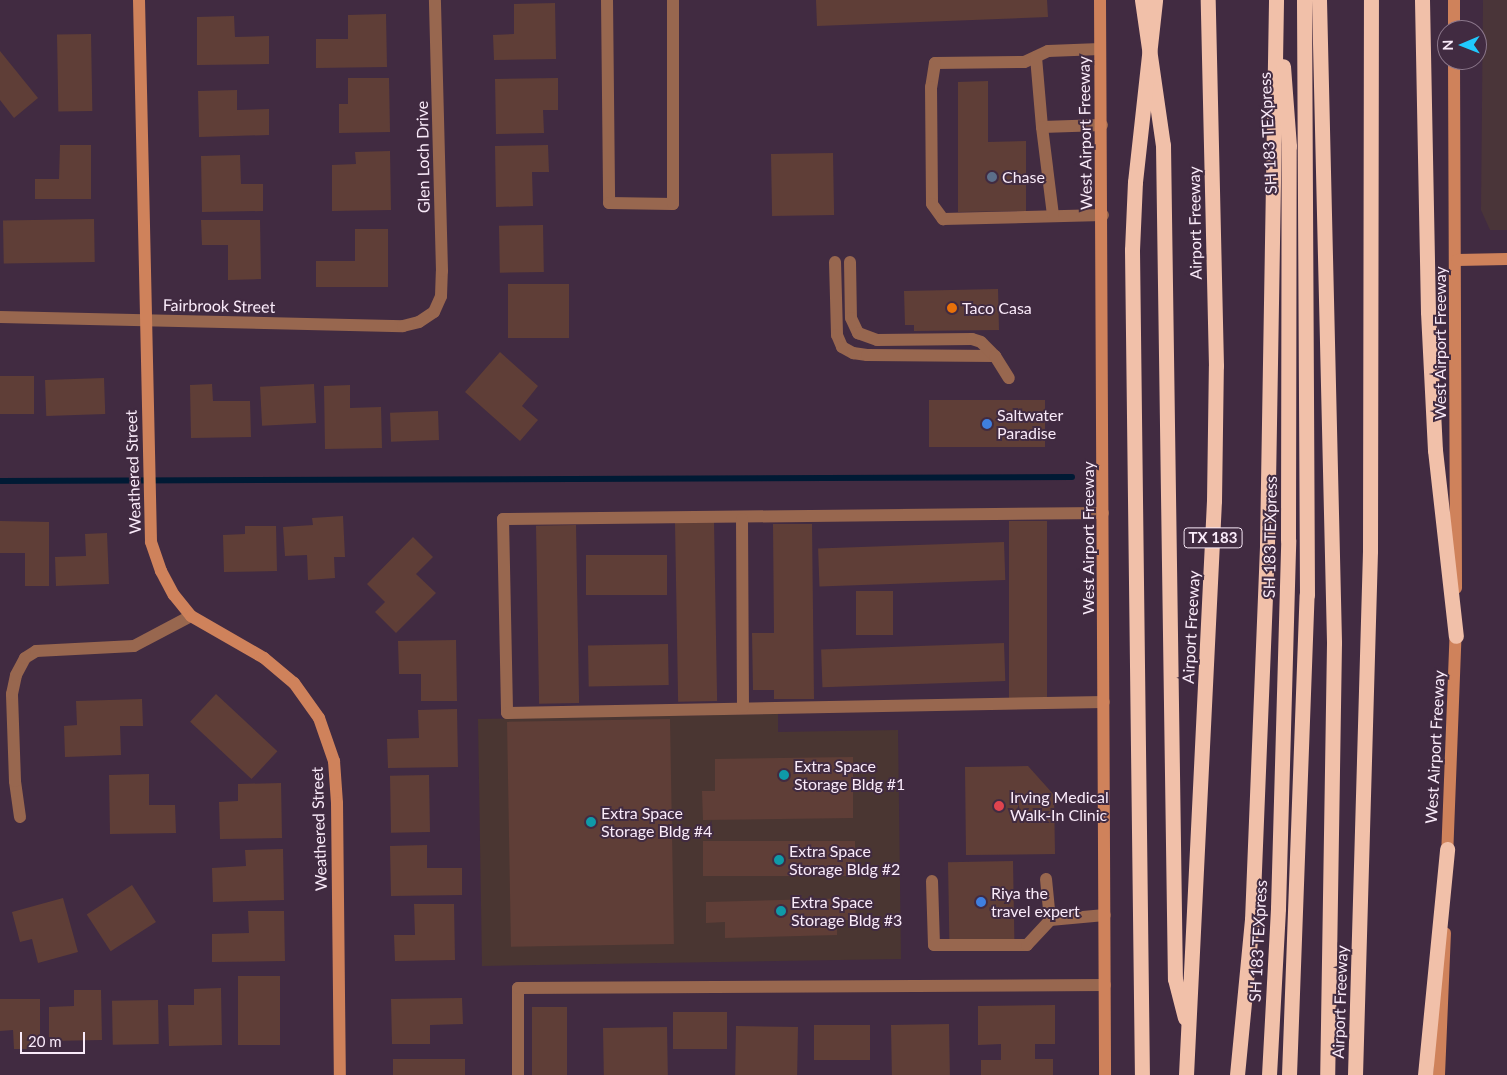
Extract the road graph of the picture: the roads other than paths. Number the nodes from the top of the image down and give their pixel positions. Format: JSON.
{"nodes":[{"id":1,"x":139,"y":0,"type":"edge"},
{"id":2,"x":436,"y":0,"type":"edge"},
{"id":3,"x":607,"y":0,"type":"edge"},
{"id":4,"x":673,"y":0,"type":"edge"},
{"id":5,"x":1100,"y":0,"type":"edge"},
{"id":6,"x":1142,"y":0,"type":"edge"},
{"id":7,"x":1155,"y":0,"type":"edge"},
{"id":8,"x":1208,"y":0,"type":"edge"},
{"id":9,"x":1277,"y":0,"type":"edge"},
{"id":10,"x":1304,"y":0,"type":"edge"},
{"id":11,"x":1319,"y":0,"type":"edge"},
{"id":12,"x":1371,"y":0,"type":"edge"},
{"id":13,"x":1422,"y":0,"type":"edge"},
{"id":14,"x":1454,"y":0,"type":"edge"},
{"id":15,"x":1454,"y":20,"type":"edge"},
{"id":16,"x":1100,"y":50,"type":"junction"},
{"id":17,"x":1036,"y":57,"type":"junction"},
{"id":18,"x":1454,"y":70,"type":"edge"},
{"id":19,"x":1102,"y":125,"type":"junction"},
{"id":20,"x":1042,"y":127,"type":"junction"},
{"id":21,"x":1053,"y":215,"type":"junction"},
{"id":22,"x":1103,"y":215,"type":"junction"},
{"id":23,"x":1457,"y":260,"type":"junction"},
{"id":24,"x":1507,"y":260,"type":"edge"},
{"id":25,"x":835,"y":262,"type":"dead end"},
{"id":26,"x":850,"y":262,"type":"dead end"},
{"id":27,"x":434,"y":312,"type":"joint"},
{"id":28,"x":0,"y":317,"type":"edge"},
{"id":29,"x":146,"y":321,"type":"junction"},
{"id":30,"x":995,"y":356,"type":"junction"},
{"id":31,"x":1009,"y":378,"type":"dead end"},
{"id":32,"x":1104,"y":513,"type":"junction"},
{"id":33,"x":742,"y":519,"type":"junction"},
{"id":34,"x":191,"y":616,"type":"junction"},
{"id":35,"x":1456,"y":636,"type":"junction"},
{"id":36,"x":1104,"y":702,"type":"junction"},
{"id":37,"x":743,"y":707,"type":"junction"},
{"id":38,"x":20,"y":817,"type":"dead end"},
{"id":39,"x":1447,"y":848,"type":"junction"},
{"id":40,"x":1046,"y":879,"type":"dead end"},
{"id":41,"x":932,"y":881,"type":"dead end"},
{"id":42,"x":1105,"y":914,"type":"junction"},
{"id":43,"x":1050,"y":920,"type":"junction"},
{"id":44,"x":1105,"y":985,"type":"junction"},
{"id":45,"x":1188,"y":1034,"type":"junction"},
{"id":46,"x":340,"y":1075,"type":"edge"},
{"id":47,"x":518,"y":1075,"type":"edge"},
{"id":48,"x":1105,"y":1075,"type":"edge"},
{"id":49,"x":1142,"y":1075,"type":"edge"},
{"id":50,"x":1186,"y":1075,"type":"edge"},
{"id":51,"x":1237,"y":1075,"type":"edge"},
{"id":52,"x":1269,"y":1075,"type":"edge"},
{"id":53,"x":1289,"y":1075,"type":"edge"},
{"id":54,"x":1327,"y":1075,"type":"edge"},
{"id":55,"x":1355,"y":1075,"type":"edge"},
{"id":56,"x":1425,"y":1075,"type":"edge"},
{"id":57,"x":1438,"y":1075,"type":"edge"}],
"edges":[{"from":1,"to":29,"type":"main road","name":"Weathered Street"},
{"from":2,"to":27,"type":"street","name":"Glen Loch Drive"},
{"from":3,"to":4,"type":"street"},
{"from":5,"to":16,"type":"main road","name":"West Airport Freeway"},
{"from":6,"to":45,"type":"highway"},
{"from":7,"to":49,"type":"highway","bridge":true},
{"from":8,"to":45,"type":"highway","name":"Airport Freeway","number":"TX 183"},
{"from":9,"to":51,"type":"highway"},
{"from":9,"to":52,"type":"highway","name":"SH 183 TEXpress"},
{"from":10,"to":53,"type":"highway","name":"SH 183 TEXpress"},
{"from":11,"to":54,"type":"highway"},
{"from":12,"to":55,"type":"highway","name":"Airport Freeway"},
{"from":13,"to":35,"type":"highway"},
{"from":14,"to":15,"type":"main road"},
{"from":16,"to":17,"type":"street"},
{"from":16,"to":19,"type":"main road","name":"West Airport Freeway"},
{"from":17,"to":20,"type":"street"},
{"from":17,"to":21,"type":"street"},
{"from":18,"to":23,"type":"main road","name":"West Airport Freeway"},
{"from":19,"to":20,"type":"street"},
{"from":19,"to":22,"type":"main road","name":"West Airport Freeway"},
{"from":20,"to":21,"type":"street"},
{"from":21,"to":22,"type":"street"},
{"from":22,"to":32,"type":"main road","name":"West Airport Freeway"},
{"from":23,"to":24,"type":"main road"},
{"from":23,"to":35,"type":"main road","name":"West Airport Freeway"},
{"from":25,"to":30,"type":"street"},
{"from":26,"to":30,"type":"street"},
{"from":27,"to":29,"type":"street","name":"Fairbrook Street"},
{"from":28,"to":29,"type":"street","name":"Fairbrook Street"},
{"from":29,"to":34,"type":"main road","name":"Weathered Street"},
{"from":30,"to":31,"type":"street"},
{"from":32,"to":33,"type":"street"},
{"from":32,"to":36,"type":"main road","name":"West Airport Freeway"},
{"from":33,"to":37,"type":"street"},
{"from":33,"to":37,"type":"street"},
{"from":34,"to":38,"type":"street"},
{"from":34,"to":46,"type":"main road","name":"Weathered Street"},
{"from":35,"to":39,"type":"main road","name":"West Airport Freeway"},
{"from":36,"to":37,"type":"street"},
{"from":36,"to":42,"type":"main road","name":"West Airport Freeway"},
{"from":39,"to":56,"type":"highway"},
{"from":39,"to":57,"type":"main road","name":"West Airport Freeway"},
{"from":40,"to":43,"type":"street"},
{"from":41,"to":43,"type":"street"},
{"from":42,"to":43,"type":"street"},
{"from":42,"to":44,"type":"main road","name":"West Airport Freeway"},
{"from":44,"to":47,"type":"street"},
{"from":44,"to":48,"type":"main road","name":"West Airport Freeway"},
{"from":45,"to":50,"type":"highway","name":"Airport Freeway","number":"TX 183"}]}
